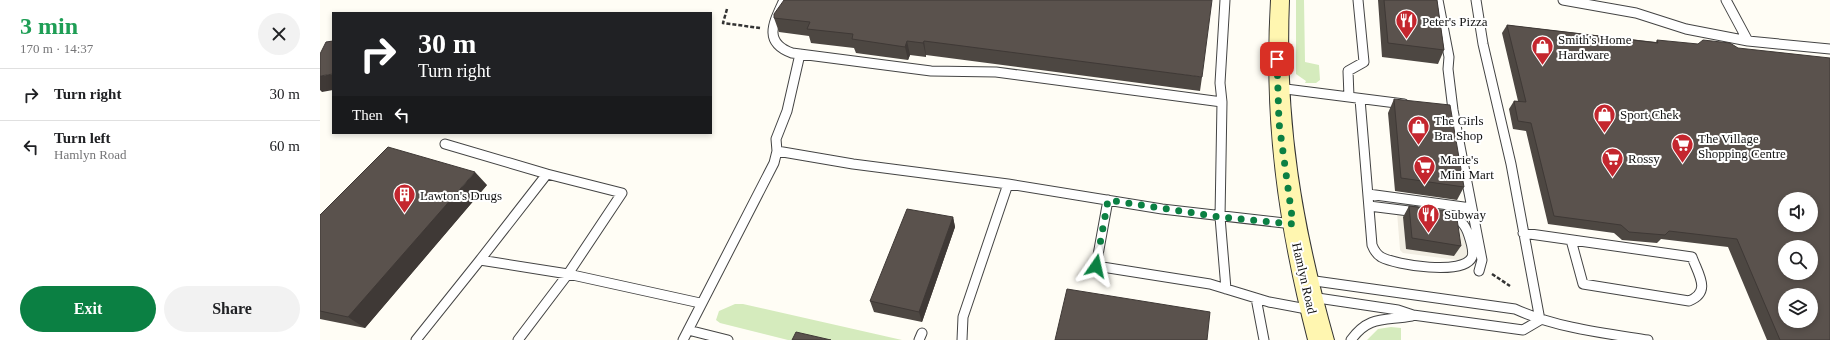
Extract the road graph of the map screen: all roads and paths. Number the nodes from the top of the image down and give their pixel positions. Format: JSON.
{"nodes":[{"id":1,"x":784,"y":0,"type":"edge"},
{"id":2,"x":1225,"y":0,"type":"edge"},
{"id":3,"x":1280,"y":0,"type":"edge"},
{"id":4,"x":1358,"y":0,"type":"edge"},
{"id":5,"x":1438,"y":0,"type":"edge"},
{"id":6,"x":1476,"y":0,"type":"edge"},
{"id":7,"x":1564,"y":0,"type":"edge"},
{"id":8,"x":1726,"y":0,"type":"edge"},
{"id":9,"x":727,"y":10,"type":"dead end"},
{"id":10,"x":772,"y":30,"type":"junction"},
{"id":11,"x":1748,"y":41,"type":"junction"},
{"id":12,"x":1830,"y":49,"type":"edge"},
{"id":13,"x":800,"y":54,"type":"junction"},
{"id":14,"x":1278,"y":88,"type":"junction"},
{"id":15,"x":1350,"y":97,"type":"junction"},
{"id":16,"x":1360,"y":99,"type":"junction"},
{"id":17,"x":1222,"y":102,"type":"junction"},
{"id":18,"x":1414,"y":105,"type":"edge"},
{"id":19,"x":445,"y":144,"type":"dead end"},
{"id":20,"x":777,"y":151,"type":"junction"},
{"id":21,"x":548,"y":174,"type":"junction"},
{"id":22,"x":1008,"y":184,"type":"junction"},
{"id":23,"x":1368,"y":194,"type":"junction"},
{"id":24,"x":1108,"y":200,"type":"junction"},
{"id":25,"x":1369,"y":206,"type":"junction"},
{"id":26,"x":1471,"y":208,"type":"junction"},
{"id":27,"x":1424,"y":213,"type":"edge"},
{"id":28,"x":1438,"y":214,"type":"edge"},
{"id":29,"x":1220,"y":217,"type":"junction"},
{"id":30,"x":1293,"y":224,"type":"junction"},
{"id":31,"x":1524,"y":234,"type":"junction"},
{"id":32,"x":1571,"y":240,"type":"junction"},
{"id":33,"x":480,"y":260,"type":"junction"},
{"id":34,"x":1479,"y":271,"type":"dead end"},
{"id":35,"x":568,"y":274,"type":"junction"},
{"id":36,"x":1226,"y":289,"type":"junction"},
{"id":37,"x":1308,"y":295,"type":"junction"},
{"id":38,"x":1256,"y":298,"type":"junction"},
{"id":39,"x":700,"y":303,"type":"junction"},
{"id":40,"x":1413,"y":315,"type":"junction"},
{"id":41,"x":1540,"y":320,"type":"junction"},
{"id":42,"x":688,"y":330,"type":"junction"},
{"id":43,"x":416,"y":340,"type":"edge"},
{"id":44,"x":518,"y":340,"type":"edge"},
{"id":45,"x":682,"y":340,"type":"edge"},
{"id":46,"x":728,"y":340,"type":"edge"},
{"id":47,"x":962,"y":340,"type":"edge"},
{"id":48,"x":1264,"y":340,"type":"edge"},
{"id":49,"x":1321,"y":340,"type":"edge"},
{"id":50,"x":1351,"y":340,"type":"edge"},
{"id":51,"x":1648,"y":340,"type":"edge"}],
"edges":[{"from":1,"to":10,"type":"lane"},
{"from":2,"to":17,"type":"lane"},
{"from":3,"to":14,"type":"street","name":"Hamlyn Road"},
{"from":4,"to":15,"type":"lane"},
{"from":5,"to":26,"type":"lane"},
{"from":6,"to":31,"type":"lane"},
{"from":7,"to":11,"type":"lane"},
{"from":8,"to":11,"type":"lane"},
{"from":9,"to":10,"type":"path"},
{"from":10,"to":13,"type":"lane"},
{"from":11,"to":12,"type":"lane"},
{"from":13,"to":17,"type":"lane"},
{"from":13,"to":20,"type":"lane"},
{"from":14,"to":15,"type":"lane"},
{"from":14,"to":30,"type":"street","name":"Hamlyn Road"},
{"from":15,"to":16,"type":"lane"},
{"from":16,"to":18,"type":"lane"},
{"from":16,"to":23,"type":"lane"},
{"from":17,"to":29,"type":"lane"},
{"from":19,"to":21,"type":"lane"},
{"from":20,"to":22,"type":"lane"},
{"from":20,"to":39,"type":"lane"},
{"from":21,"to":33,"type":"lane"},
{"from":21,"to":35,"type":"lane"},
{"from":22,"to":24,"type":"lane"},
{"from":22,"to":47,"type":"lane"},
{"from":23,"to":25,"type":"lane"},
{"from":23,"to":26,"type":"lane"},
{"from":24,"to":29,"type":"lane"},
{"from":24,"to":36,"type":"lane"},
{"from":25,"to":27,"type":"lane"},
{"from":25,"to":28,"type":"lane"},
{"from":26,"to":34,"type":"lane"},
{"from":29,"to":30,"type":"lane"},
{"from":29,"to":36,"type":"lane"},
{"from":30,"to":37,"type":"street","name":"Hamlyn Road"},
{"from":31,"to":32,"type":"lane"},
{"from":31,"to":41,"type":"lane"},
{"from":32,"to":32,"type":"lane"},
{"from":33,"to":35,"type":"lane"},
{"from":33,"to":43,"type":"lane"},
{"from":35,"to":39,"type":"lane"},
{"from":35,"to":44,"type":"lane"},
{"from":36,"to":38,"type":"lane"},
{"from":37,"to":38,"type":"lane"},
{"from":37,"to":40,"type":"lane"},
{"from":37,"to":41,"type":"lane"},
{"from":37,"to":49,"type":"street","name":"Hamlyn Road"},
{"from":38,"to":48,"type":"lane"},
{"from":39,"to":42,"type":"lane"},
{"from":40,"to":41,"type":"lane"},
{"from":40,"to":50,"type":"lane"},
{"from":41,"to":51,"type":"lane"},
{"from":42,"to":45,"type":"lane"},
{"from":42,"to":46,"type":"lane"}]}
